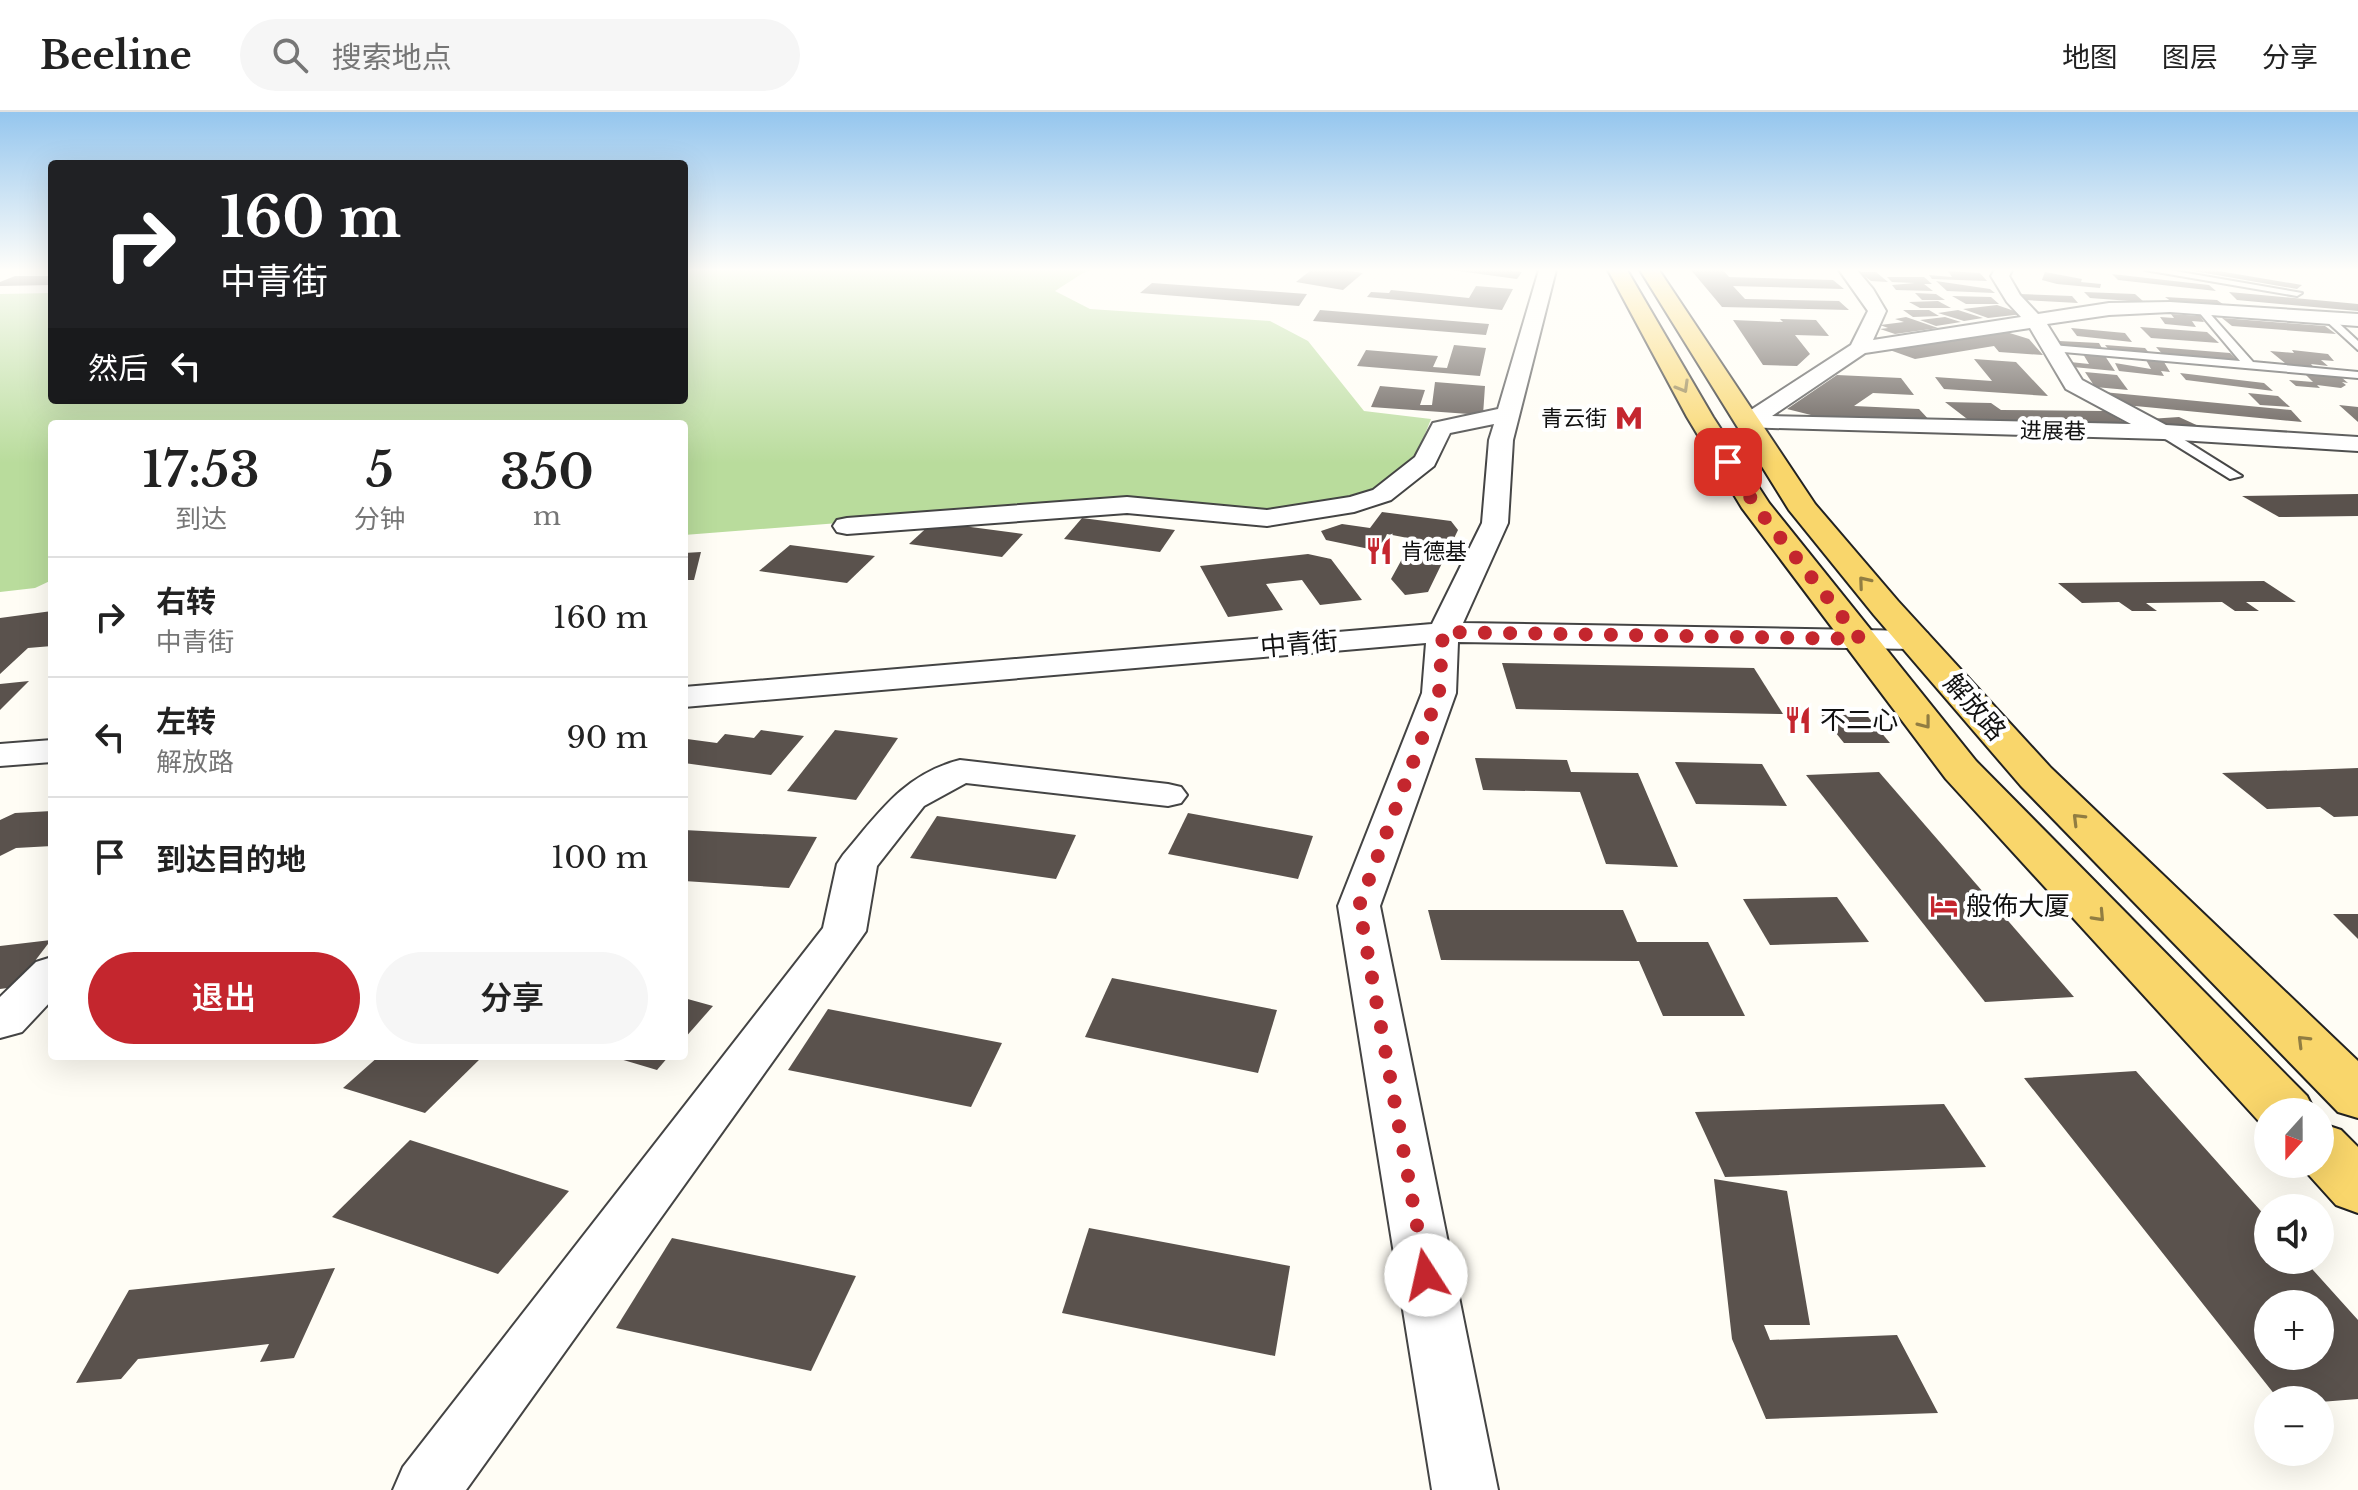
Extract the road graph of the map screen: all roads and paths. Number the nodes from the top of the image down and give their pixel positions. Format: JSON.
{"nodes":[{"id":1,"x":1530,"y":334,"type":"edge"},
{"id":2,"x":1653,"y":334,"type":"edge"},
{"id":3,"x":1691,"y":334,"type":"edge"},
{"id":4,"x":1866,"y":334,"type":"edge"},
{"id":5,"x":1945,"y":334,"type":"edge"},
{"id":6,"x":2043,"y":334,"type":"edge"},
{"id":7,"x":2223,"y":334,"type":"edge"},
{"id":8,"x":1859,"y":348,"type":"junction"},
{"id":9,"x":2052,"y":348,"type":"junction"},
{"id":10,"x":2249,"y":365,"type":"junction"},
{"id":11,"x":2358,"y":375,"type":"edge"},
{"id":12,"x":1507,"y":414,"type":"junction"},
{"id":13,"x":1748,"y":422,"type":"junction"},
{"id":14,"x":2163,"y":432,"type":"junction"},
{"id":15,"x":2358,"y":444,"type":"edge"},
{"id":16,"x":2235,"y":476,"type":"dead end"},
{"id":17,"x":847,"y":526,"type":"dead end"},
{"id":18,"x":1443,"y":632,"type":"junction"},
{"id":19,"x":1860,"y":639,"type":"junction"},
{"id":20,"x":1916,"y":640,"type":"junction"},
{"id":21,"x":688,"y":697,"type":"edge"},
{"id":22,"x":1168,"y":795,"type":"dead end"},
{"id":23,"x":48,"y":977,"type":"edge"},
{"id":24,"x":0,"y":1021,"type":"edge"},
{"id":25,"x":2358,"y":1096,"type":"edge"},
{"id":26,"x":2273,"y":1098,"type":"edge"},
{"id":27,"x":2334,"y":1162,"type":"edge"},
{"id":28,"x":2358,"y":1187,"type":"edge"},
{"id":29,"x":426,"y":1490,"type":"edge"},
{"id":30,"x":1465,"y":1490,"type":"edge"}],
"edges":[{"from":1,"to":12,"type":"street"},
{"from":2,"to":19,"type":"main road","name":"解放路","one_way":true},
{"from":3,"to":13,"type":"main road","name":"解放路"},
{"from":4,"to":8,"type":"street"},
{"from":5,"to":8,"type":"street"},
{"from":6,"to":9,"type":"street"},
{"from":7,"to":10,"type":"lane"},
{"from":8,"to":13,"type":"street"},
{"from":9,"to":10,"type":"lane"},
{"from":9,"to":14,"type":"street"},
{"from":10,"to":11,"type":"lane"},
{"from":12,"to":17,"type":"street"},
{"from":12,"to":18,"type":"street"},
{"from":13,"to":14,"type":"street","name":"进展巷"},
{"from":20,"to":13,"type":"main road","name":"解放路","one_way":true},
{"from":14,"to":15,"type":"street","name":"进展巷"},
{"from":14,"to":16,"type":"lane"},
{"from":18,"to":19,"type":"street","name":"中青街"},
{"from":18,"to":21,"type":"street","name":"中青街"},
{"from":18,"to":30,"type":"street"},
{"from":19,"to":20,"type":"street","name":"中青街"},
{"from":19,"to":26,"type":"main road","name":"解放路","one_way":true},
{"from":25,"to":20,"type":"main road","name":"解放路","one_way":true},
{"from":22,"to":29,"type":"street"},
{"from":23,"to":24,"type":"street"},
{"from":27,"to":28,"type":"main road"}]}
